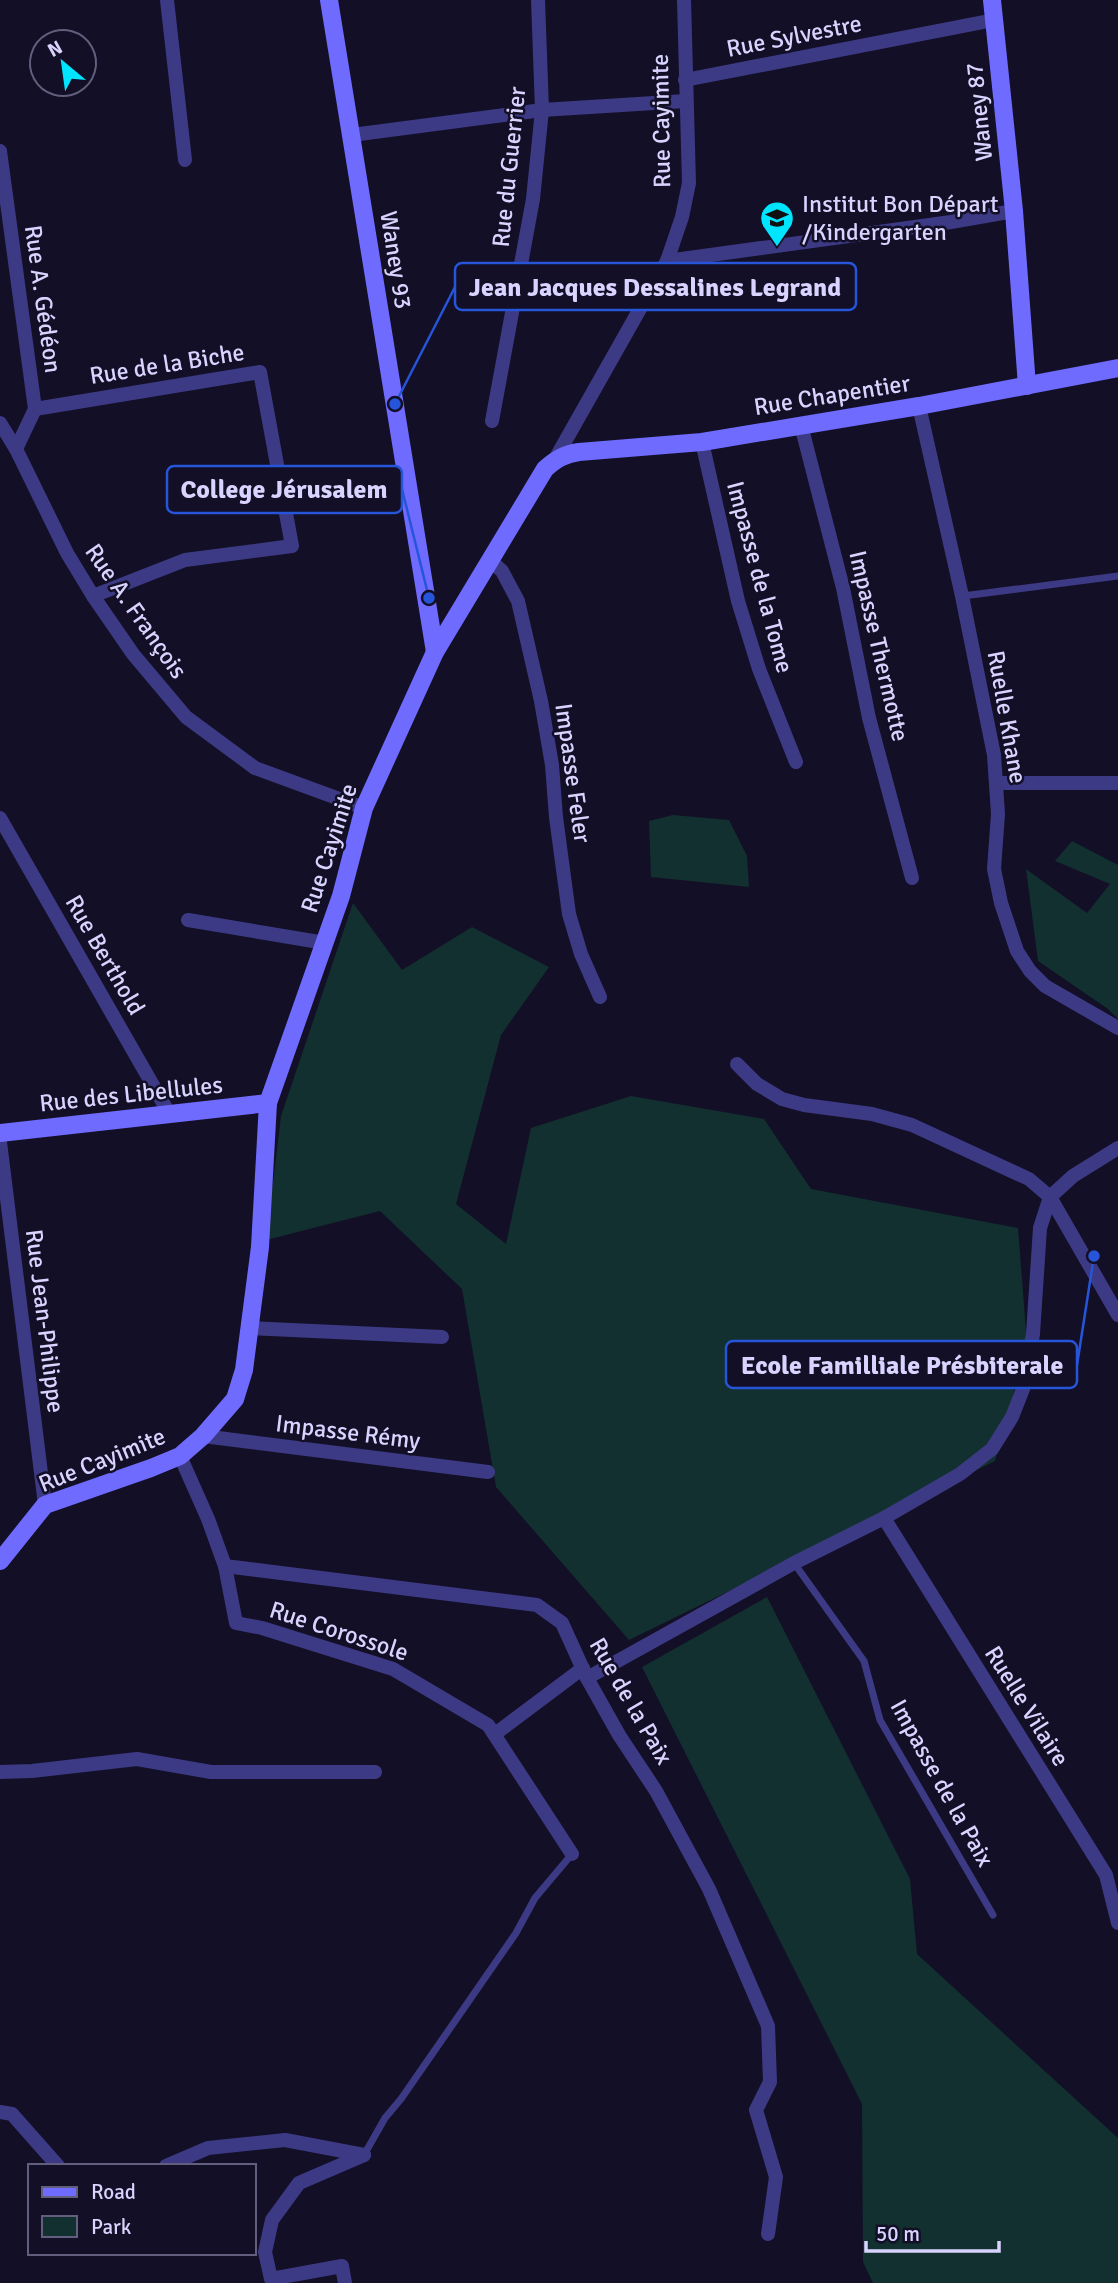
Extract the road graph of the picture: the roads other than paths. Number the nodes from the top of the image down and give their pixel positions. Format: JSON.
{"nodes":[{"id":1,"x":167,"y":0,"type":"edge"},
{"id":2,"x":329,"y":0,"type":"edge"},
{"id":3,"x":538,"y":0,"type":"edge"},
{"id":4,"x":684,"y":0,"type":"edge"},
{"id":5,"x":992,"y":0,"type":"edge"},
{"id":6,"x":994,"y":20,"type":"junction"},
{"id":7,"x":685,"y":80,"type":"junction"},
{"id":8,"x":686,"y":101,"type":"junction"},
{"id":9,"x":542,"y":110,"type":"junction"},
{"id":10,"x":352,"y":135,"type":"junction"},
{"id":11,"x":0,"y":151,"type":"edge"},
{"id":12,"x":185,"y":160,"type":"dead end"},
{"id":13,"x":1014,"y":211,"type":"junction"},
{"id":14,"x":667,"y":261,"type":"junction"},
{"id":15,"x":1118,"y":368,"type":"edge"},
{"id":16,"x":1027,"y":386,"type":"junction"},
{"id":17,"x":919,"y":405,"type":"junction"},
{"id":18,"x":35,"y":410,"type":"junction"},
{"id":19,"x":492,"y":421,"type":"dead end"},
{"id":20,"x":0,"y":423,"type":"edge"},
{"id":21,"x":800,"y":425,"type":"junction"},
{"id":22,"x":702,"y":442,"type":"junction"},
{"id":23,"x":16,"y":449,"type":"junction"},
{"id":24,"x":554,"y":461,"type":"junction"},
{"id":25,"x":491,"y":561,"type":"junction"},
{"id":26,"x":1118,"y":576,"type":"edge"},
{"id":27,"x":93,"y":596,"type":"junction"},
{"id":28,"x":962,"y":596,"type":"junction"},
{"id":29,"x":435,"y":652,"type":"junction"},
{"id":30,"x":796,"y":762,"type":"dead end"},
{"id":31,"x":996,"y":783,"type":"junction"},
{"id":32,"x":1118,"y":783,"type":"edge"},
{"id":33,"x":364,"y":808,"type":"junction"},
{"id":34,"x":0,"y":818,"type":"edge"},
{"id":35,"x":912,"y":878,"type":"dead end"},
{"id":36,"x":188,"y":920,"type":"dead end"},
{"id":37,"x":325,"y":943,"type":"junction"},
{"id":38,"x":600,"y":997,"type":"dead end"},
{"id":39,"x":1118,"y":1028,"type":"edge"},
{"id":40,"x":737,"y":1064,"type":"dead end"},
{"id":41,"x":268,"y":1103,"type":"junction"},
{"id":42,"x":170,"y":1115,"type":"junction"},
{"id":43,"x":0,"y":1133,"type":"edge"},
{"id":44,"x":0,"y":1142,"type":"edge"},
{"id":45,"x":1118,"y":1148,"type":"edge"},
{"id":46,"x":1050,"y":1197,"type":"junction"},
{"id":47,"x":1118,"y":1315,"type":"edge"},
{"id":48,"x":250,"y":1328,"type":"junction"},
{"id":49,"x":442,"y":1337,"type":"dead end"},
{"id":50,"x":203,"y":1436,"type":"junction"},
{"id":51,"x":180,"y":1456,"type":"junction"},
{"id":52,"x":488,"y":1472,"type":"dead end"},
{"id":53,"x":45,"y":1505,"type":"junction"},
{"id":54,"x":884,"y":1518,"type":"junction"},
{"id":55,"x":0,"y":1561,"type":"edge"},
{"id":56,"x":794,"y":1563,"type":"junction"},
{"id":57,"x":225,"y":1566,"type":"junction"},
{"id":58,"x":585,"y":1673,"type":"junction"},
{"id":59,"x":495,"y":1734,"type":"junction"},
{"id":60,"x":0,"y":1772,"type":"edge"},
{"id":61,"x":374,"y":1772,"type":"dead end"},
{"id":62,"x":572,"y":1854,"type":"joint"},
{"id":63,"x":993,"y":1915,"type":"dead end"},
{"id":64,"x":1118,"y":1923,"type":"edge"},
{"id":65,"x":0,"y":2112,"type":"edge"},
{"id":66,"x":364,"y":2155,"type":"junction"},
{"id":67,"x":56,"y":2164,"type":"edge"},
{"id":68,"x":171,"y":2164,"type":"edge"},
{"id":69,"x":768,"y":2234,"type":"dead end"},
{"id":70,"x":345,"y":2283,"type":"edge"}],
"edges":[{"from":1,"to":12,"type":"street"},
{"from":2,"to":10,"type":"street","name":"Waney 93"},
{"from":3,"to":9,"type":"street","name":"Rue du Guerrier"},
{"from":4,"to":7,"type":"street","name":"Rue Cayimite"},
{"from":5,"to":6,"type":"street","name":"Waney 87"},
{"from":6,"to":7,"type":"street","name":"Rue Sylvestre"},
{"from":6,"to":13,"type":"street","name":"Waney 87"},
{"from":7,"to":8,"type":"street","name":"Rue Cayimite"},
{"from":8,"to":9,"type":"street"},
{"from":8,"to":14,"type":"street","name":"Rue Cayimite"},
{"from":9,"to":10,"type":"street"},
{"from":9,"to":19,"type":"street","name":"Rue du Guerrier"},
{"from":10,"to":29,"type":"street","name":"Waney 93"},
{"from":11,"to":18,"type":"street","name":"Rue A. Gédéon"},
{"from":13,"to":14,"type":"street"},
{"from":13,"to":16,"type":"street","name":"Waney 87"},
{"from":14,"to":24,"type":"street","name":"Rue Cayimite"},
{"from":15,"to":16,"type":"street","name":"Rue Chapentier"},
{"from":16,"to":17,"type":"street","name":"Rue Chapentier"},
{"from":17,"to":21,"type":"street","name":"Rue Chapentier"},
{"from":17,"to":28,"type":"street","name":"Ruelle Khane"},
{"from":18,"to":23,"type":"street","name":"Rue A. Gédéon"},
{"from":18,"to":27,"type":"street","name":"Rue de la Biche"},
{"from":20,"to":23,"type":"street","name":"Rue A. François"},
{"from":21,"to":22,"type":"street","name":"Rue Chapentier"},
{"from":21,"to":35,"type":"street","name":"Impasse Thermotte"},
{"from":22,"to":24,"type":"street","name":"Rue Chapentier"},
{"from":22,"to":30,"type":"street","name":"Impasse de la Tome"},
{"from":23,"to":27,"type":"street","name":"Rue A. François"},
{"from":24,"to":25,"type":"street","name":"Rue Cayimite"},
{"from":25,"to":29,"type":"street","name":"Rue Cayimite"},
{"from":25,"to":38,"type":"street","name":"Impasse Feler"},
{"from":26,"to":28,"type":"lane"},
{"from":27,"to":33,"type":"street","name":"Rue A. François"},
{"from":28,"to":31,"type":"street","name":"Ruelle Khane"},
{"from":29,"to":33,"type":"street","name":"Rue Cayimite"},
{"from":31,"to":32,"type":"street"},
{"from":31,"to":39,"type":"street","name":"Ruelle Khane"},
{"from":33,"to":37,"type":"street","name":"Rue Cayimite"},
{"from":34,"to":42,"type":"street","name":"Rue Berthold"},
{"from":36,"to":37,"type":"street"},
{"from":37,"to":41,"type":"street","name":"Rue Cayimite"},
{"from":40,"to":46,"type":"street"},
{"from":41,"to":42,"type":"street","name":"Rue des Libellules"},
{"from":41,"to":48,"type":"street","name":"Rue Cayimite"},
{"from":42,"to":43,"type":"street","name":"Rue des Libellules"},
{"from":44,"to":53,"type":"street","name":"Rue Jean-Philippe"},
{"from":45,"to":46,"type":"street"},
{"from":46,"to":47,"type":"street"},
{"from":46,"to":54,"type":"street"},
{"from":48,"to":49,"type":"street"},
{"from":48,"to":50,"type":"street","name":"Rue Cayimite"},
{"from":50,"to":51,"type":"street","name":"Rue Cayimite"},
{"from":50,"to":52,"type":"street","name":"Impasse Rémy"},
{"from":51,"to":53,"type":"street","name":"Rue Cayimite"},
{"from":51,"to":57,"type":"street"},
{"from":53,"to":55,"type":"street","name":"Rue Cayimite"},
{"from":54,"to":56,"type":"street"},
{"from":54,"to":64,"type":"street","name":"Ruelle Vilaire"},
{"from":56,"to":58,"type":"street"},
{"from":56,"to":63,"type":"lane","name":"Impasse de la Paix"},
{"from":57,"to":58,"type":"street","name":"Rue de la Paix"},
{"from":57,"to":59,"type":"street","name":"Rue Corossole"},
{"from":58,"to":59,"type":"street"},
{"from":58,"to":69,"type":"street","name":"Rue de la Paix"},
{"from":59,"to":62,"type":"street","name":"Rue Corossole"},
{"from":60,"to":61,"type":"street"},
{"from":62,"to":66,"type":"lane"},
{"from":65,"to":67,"type":"street"},
{"from":66,"to":68,"type":"street"},
{"from":66,"to":70,"type":"street"}]}
